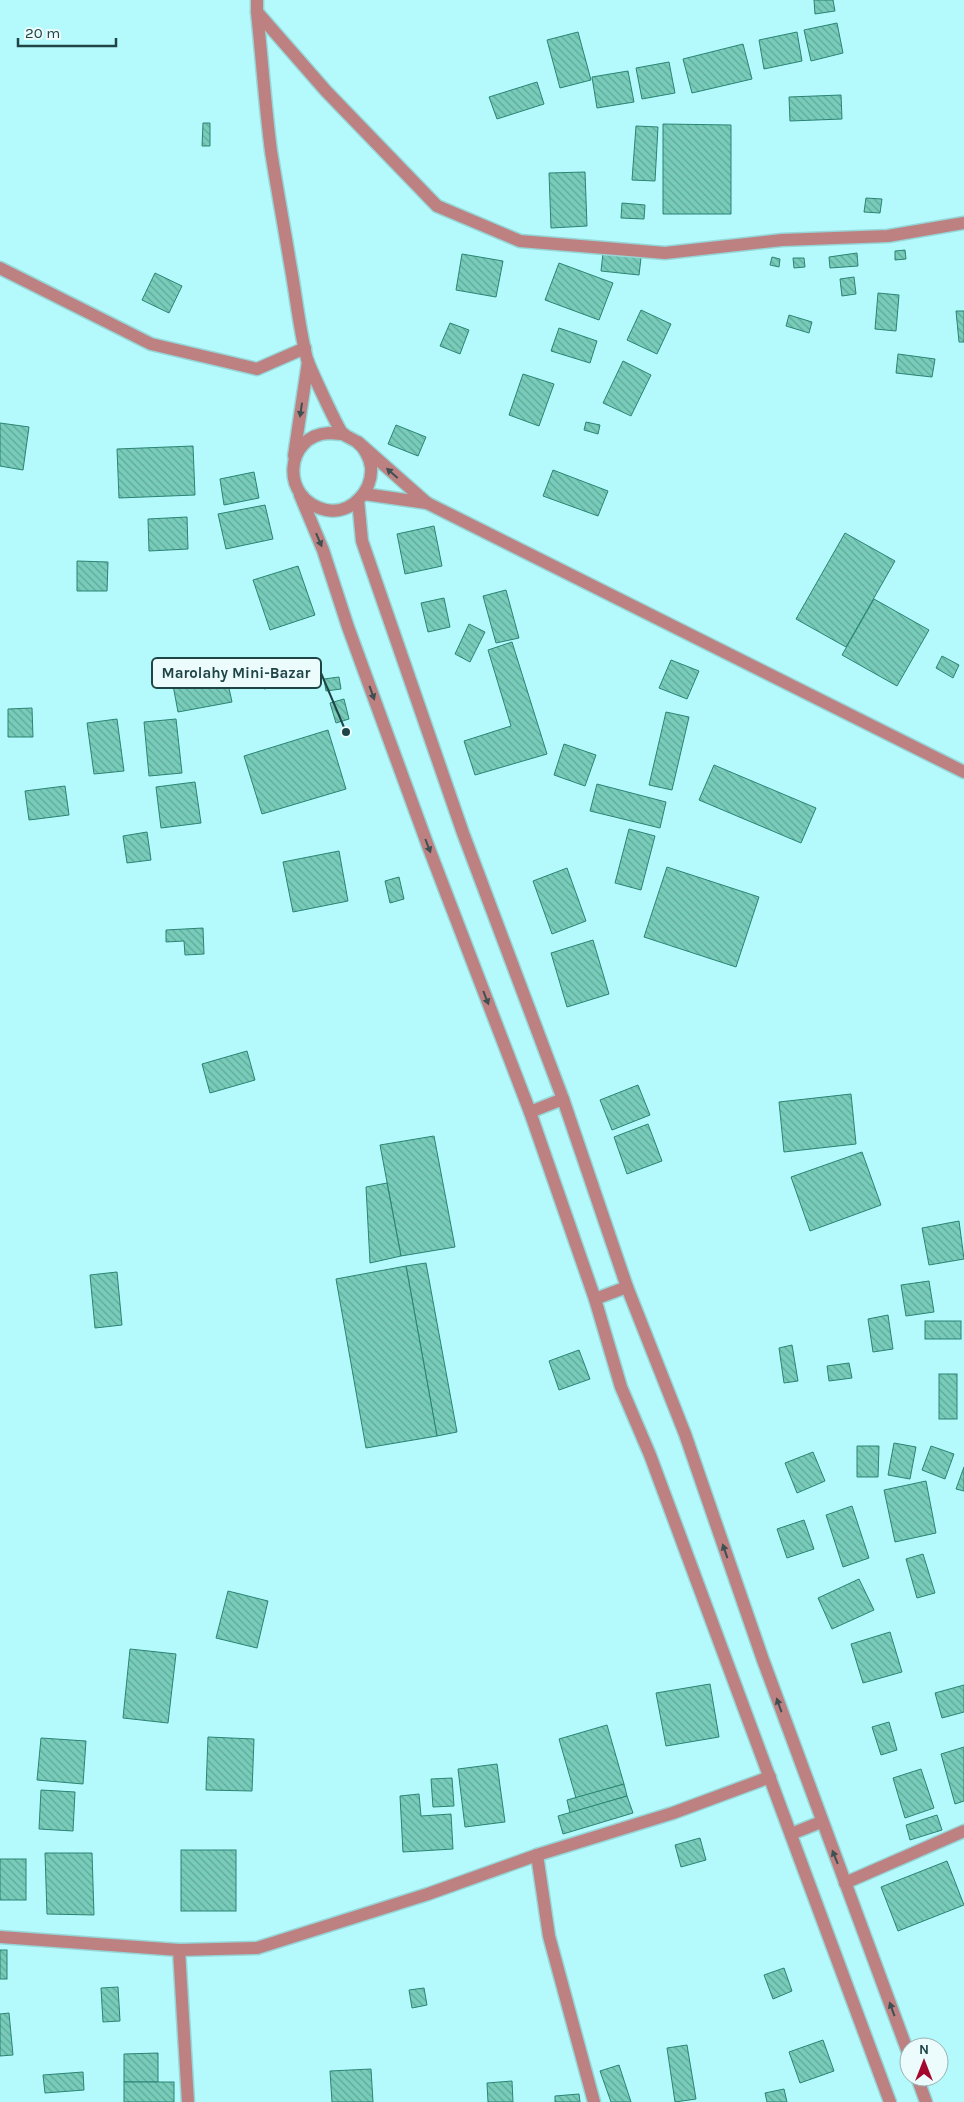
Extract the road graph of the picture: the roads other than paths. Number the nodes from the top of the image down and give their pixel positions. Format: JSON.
{"nodes":[{"id":1,"x":257,"y":6,"type":"edge"},
{"id":2,"x":964,"y":223,"type":"edge"},
{"id":3,"x":0,"y":268,"type":"edge"},
{"id":4,"x":305,"y":348,"type":"junction"},
{"id":5,"x":308,"y":362,"type":"junction"},
{"id":6,"x":344,"y":434,"type":"junction"},
{"id":7,"x":358,"y":442,"type":"junction"},
{"id":8,"x":293,"y":464,"type":"junction"},
{"id":9,"x":300,"y":495,"type":"junction"},
{"id":10,"x":361,"y":497,"type":"junction"},
{"id":11,"x":427,"y":503,"type":"junction"},
{"id":12,"x":964,"y":772,"type":"edge"},
{"id":13,"x":563,"y":1098,"type":"junction"},
{"id":14,"x":530,"y":1112,"type":"junction"},
{"id":15,"x":628,"y":1287,"type":"junction"},
{"id":16,"x":595,"y":1299,"type":"junction"},
{"id":17,"x":770,"y":1777,"type":"junction"},
{"id":18,"x":821,"y":1822,"type":"junction"},
{"id":19,"x":964,"y":1831,"type":"edge"},
{"id":20,"x":791,"y":1834,"type":"junction"},
{"id":21,"x":537,"y":1855,"type":"junction"},
{"id":22,"x":846,"y":1883,"type":"junction"},
{"id":23,"x":0,"y":1937,"type":"edge"},
{"id":24,"x":179,"y":1950,"type":"junction"},
{"id":25,"x":902,"y":2037,"type":"edge"},
{"id":26,"x":921,"y":2087,"type":"edge"},
{"id":27,"x":188,"y":2102,"type":"edge"},
{"id":28,"x":594,"y":2102,"type":"edge"},
{"id":29,"x":890,"y":2102,"type":"edge"},
{"id":30,"x":926,"y":2102,"type":"edge"}],
"edges":[{"from":1,"to":2,"type":"street"},
{"from":1,"to":4,"type":"street"},
{"from":3,"to":4,"type":"street"},
{"from":4,"to":5,"type":"street"},
{"from":5,"to":6,"type":"street"},
{"from":5,"to":8,"type":"street","one_way":true},
{"from":6,"to":7,"type":"street"},
{"from":6,"to":8,"type":"street"},
{"from":7,"to":10,"type":"street"},
{"from":11,"to":7,"type":"street","one_way":true},
{"from":8,"to":9,"type":"street"},
{"from":9,"to":10,"type":"street"},
{"from":9,"to":14,"type":"street","one_way":true},
{"from":10,"to":11,"type":"street"},
{"from":10,"to":13,"type":"street"},
{"from":11,"to":12,"type":"street"},
{"from":13,"to":14,"type":"street"},
{"from":13,"to":15,"type":"street"},
{"from":14,"to":16,"type":"street"},
{"from":15,"to":16,"type":"street"},
{"from":18,"to":15,"type":"street","one_way":true},
{"from":16,"to":17,"type":"street"},
{"from":17,"to":20,"type":"street"},
{"from":17,"to":21,"type":"street"},
{"from":18,"to":20,"type":"street"},
{"from":22,"to":18,"type":"street","one_way":true},
{"from":19,"to":22,"type":"street"},
{"from":20,"to":29,"type":"street"},
{"from":21,"to":24,"type":"street"},
{"from":21,"to":28,"type":"street"},
{"from":25,"to":22,"type":"street","one_way":true},
{"from":23,"to":24,"type":"street"},
{"from":24,"to":27,"type":"street"},
{"from":26,"to":30,"type":"street"}]}
